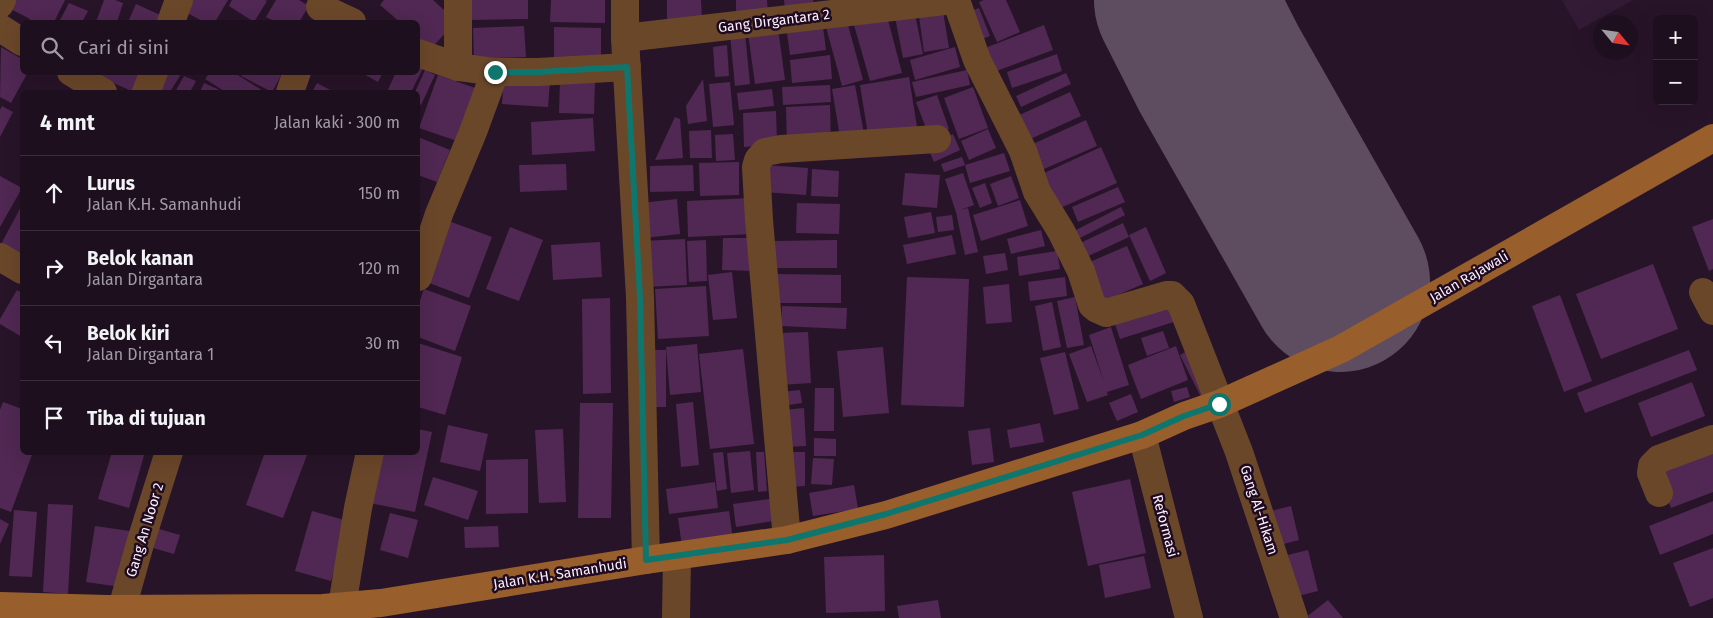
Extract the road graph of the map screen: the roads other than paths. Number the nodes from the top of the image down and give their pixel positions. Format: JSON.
{"nodes":[{"id":1,"x":2,"y":0,"type":"edge"},
{"id":2,"x":179,"y":0,"type":"edge"},
{"id":3,"x":458,"y":0,"type":"edge"},
{"id":4,"x":625,"y":0,"type":"edge"},
{"id":5,"x":955,"y":0,"type":"edge"},
{"id":6,"x":0,"y":4,"type":"edge"},
{"id":7,"x":318,"y":10,"type":"edge"},
{"id":8,"x":172,"y":20,"type":"edge"},
{"id":9,"x":346,"y":20,"type":"edge"},
{"id":10,"x":0,"y":28,"type":"edge"},
{"id":11,"x":625,"y":38,"type":"junction"},
{"id":12,"x":20,"y":41,"type":"edge"},
{"id":13,"x":420,"y":55,"type":"edge"},
{"id":14,"x":458,"y":67,"type":"junction"},
{"id":15,"x":627,"y":67,"type":"junction"},
{"id":16,"x":495,"y":72,"type":"junction"},
{"id":17,"x":76,"y":75,"type":"edge"},
{"id":18,"x":153,"y":75,"type":"edge"},
{"id":19,"x":297,"y":75,"type":"edge"},
{"id":20,"x":100,"y":90,"type":"edge"},
{"id":21,"x":147,"y":90,"type":"edge"},
{"id":22,"x":291,"y":90,"type":"edge"},
{"id":23,"x":1713,"y":138,"type":"edge"},
{"id":24,"x":937,"y":139,"type":"dead end"},
{"id":25,"x":0,"y":257,"type":"edge"},
{"id":26,"x":20,"y":269,"type":"edge"},
{"id":27,"x":420,"y":271,"type":"edge"},
{"id":28,"x":1219,"y":404,"type":"junction"},
{"id":29,"x":1142,"y":435,"type":"junction"},
{"id":30,"x":1713,"y":439,"type":"edge"},
{"id":31,"x":169,"y":455,"type":"edge"},
{"id":32,"x":369,"y":455,"type":"edge"},
{"id":33,"x":1659,"y":493,"type":"dead end"},
{"id":34,"x":787,"y":540,"type":"junction"},
{"id":35,"x":677,"y":556,"type":"junction"},
{"id":36,"x":646,"y":560,"type":"junction"},
{"id":37,"x":0,"y":606,"type":"edge"},
{"id":38,"x":342,"y":606,"type":"junction"},
{"id":39,"x":122,"y":608,"type":"junction"},
{"id":40,"x":676,"y":618,"type":"edge"},
{"id":41,"x":1189,"y":618,"type":"edge"},
{"id":42,"x":1294,"y":618,"type":"edge"}],
"edges":[{"from":1,"to":6,"type":"street"},
{"from":2,"to":8,"type":"street"},
{"from":3,"to":14,"type":"street"},
{"from":4,"to":11,"type":"street"},
{"from":5,"to":11,"type":"street","name":"Gang Dirgantara 2"},
{"from":5,"to":28,"type":"street","name":"Gang Al-Hikam"},
{"from":7,"to":9,"type":"street"},
{"from":10,"to":12,"type":"street"},
{"from":11,"to":15,"type":"street"},
{"from":13,"to":14,"type":"street"},
{"from":14,"to":16,"type":"street"},
{"from":15,"to":16,"type":"street"},
{"from":15,"to":36,"type":"street"},
{"from":16,"to":27,"type":"street"},
{"from":17,"to":20,"type":"street"},
{"from":18,"to":21,"type":"street"},
{"from":19,"to":22,"type":"street"},
{"from":23,"to":28,"type":"street","name":"Jalan Rajawali"},
{"from":24,"to":34,"type":"street"},
{"from":25,"to":26,"type":"street"},
{"from":28,"to":29,"type":"street","name":"Jalan K.H. Samanhudi"},
{"from":28,"to":42,"type":"street","name":"Gang Al-Hikam"},
{"from":29,"to":34,"type":"street","name":"Jalan K.H. Samanhudi"},
{"from":29,"to":41,"type":"street","name":"Reformasi"},
{"from":30,"to":33,"type":"street"},
{"from":31,"to":39,"type":"street","name":"Gang An Noor 2"},
{"from":32,"to":38,"type":"street"},
{"from":34,"to":35,"type":"street","name":"Jalan K.H. Samanhudi"},
{"from":35,"to":36,"type":"street","name":"Jalan K.H. Samanhudi"},
{"from":35,"to":40,"type":"street"},
{"from":36,"to":38,"type":"street","name":"Jalan K.H. Samanhudi"},
{"from":37,"to":39,"type":"street","name":"Jalan K.H. Samanhudi"},
{"from":38,"to":39,"type":"street","name":"Jalan K.H. Samanhudi"}]}
